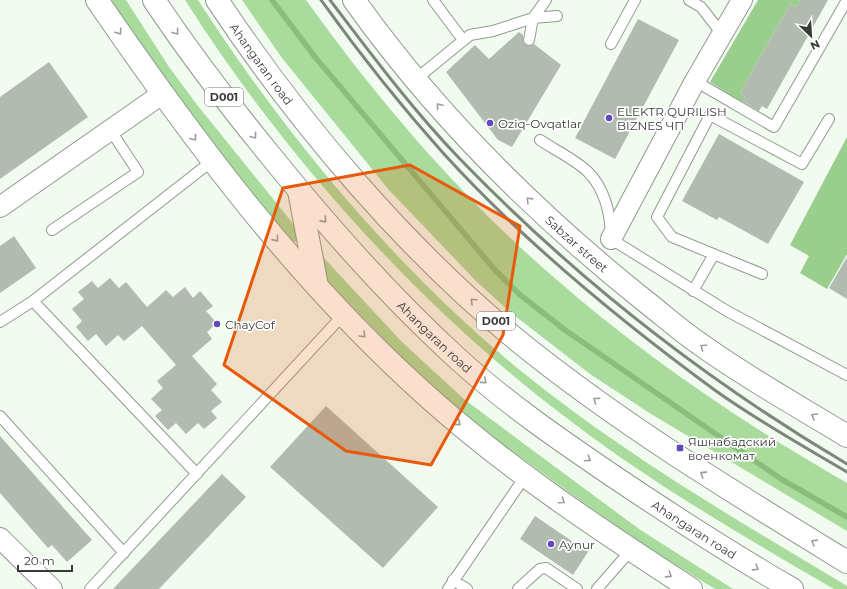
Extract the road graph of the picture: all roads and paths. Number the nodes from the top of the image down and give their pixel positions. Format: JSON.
{"nodes":[{"id":1,"x":97,"y":0,"type":"edge"},
{"id":2,"x":154,"y":0,"type":"edge"},
{"id":3,"x":217,"y":0,"type":"edge"},
{"id":4,"x":354,"y":0,"type":"edge"},
{"id":5,"x":433,"y":0,"type":"edge"},
{"id":6,"x":546,"y":0,"type":"edge"},
{"id":7,"x":635,"y":0,"type":"edge"},
{"id":8,"x":689,"y":0,"type":"edge"},
{"id":9,"x":742,"y":0,"type":"edge"},
{"id":10,"x":847,"y":0,"type":"edge"},
{"id":11,"x":557,"y":16,"type":"dead end"},
{"id":12,"x":533,"y":18,"type":"junction"},
{"id":13,"x":722,"y":34,"type":"junction"},
{"id":14,"x":463,"y":40,"type":"junction"},
{"id":15,"x":529,"y":40,"type":"dead end"},
{"id":16,"x":611,"y":44,"type":"dead end"},
{"id":17,"x":416,"y":79,"type":"junction"},
{"id":18,"x":695,"y":81,"type":"junction"},
{"id":19,"x":162,"y":94,"type":"junction"},
{"id":20,"x":829,"y":119,"type":"dead end"},
{"id":21,"x":111,"y":131,"type":"junction"},
{"id":22,"x":540,"y":140,"type":"dead end"},
{"id":23,"x":212,"y":161,"type":"junction"},
{"id":24,"x":298,"y":190,"type":"junction"},
{"id":25,"x":0,"y":207,"type":"edge"},
{"id":26,"x":52,"y":230,"type":"dead end"},
{"id":27,"x":611,"y":239,"type":"junction"},
{"id":28,"x":714,"y":254,"type":"junction"},
{"id":29,"x":762,"y":274,"type":"dead end"},
{"id":30,"x":316,"y":286,"type":"junction"},
{"id":31,"x":693,"y":291,"type":"junction"},
{"id":32,"x":33,"y":301,"type":"junction"},
{"id":33,"x":343,"y":315,"type":"junction"},
{"id":34,"x":0,"y":322,"type":"edge"},
{"id":35,"x":846,"y":372,"type":"edge"},
{"id":36,"x":0,"y":416,"type":"edge"},
{"id":37,"x":847,"y":436,"type":"edge"},
{"id":38,"x":197,"y":474,"type":"junction"},
{"id":39,"x":526,"y":475,"type":"junction"},
{"id":40,"x":0,"y":538,"type":"edge"},
{"id":41,"x":631,"y":550,"type":"junction"},
{"id":42,"x":124,"y":553,"type":"junction"},
{"id":43,"x":847,"y":562,"type":"edge"},
{"id":44,"x":450,"y":585,"type":"edge"},
{"id":45,"x":52,"y":589,"type":"edge"},
{"id":46,"x":90,"y":589,"type":"edge"},
{"id":47,"x":467,"y":589,"type":"edge"},
{"id":48,"x":518,"y":589,"type":"edge"},
{"id":49,"x":577,"y":589,"type":"edge"},
{"id":50,"x":597,"y":589,"type":"edge"},
{"id":51,"x":691,"y":589,"type":"edge"},
{"id":52,"x":792,"y":589,"type":"edge"}],
"edges":[{"from":1,"to":19,"type":"main road","one_way":true},
{"from":2,"to":24,"type":"main road","name":"Ahangaran road","number":"D001","one_way":true},
{"from":43,"to":3,"type":"main road","name":"Ahangaran road","number":"D001","one_way":true},
{"from":4,"to":17,"type":"main road","name":"Sabzar street"},
{"from":5,"to":14,"type":"lane"},
{"from":6,"to":12,"type":"lane"},
{"from":7,"to":16,"type":"lane"},
{"from":8,"to":13,"type":"lane"},
{"from":9,"to":13,"type":"street"},
{"from":10,"to":18,"type":"lane"},
{"from":11,"to":12,"type":"lane"},
{"from":12,"to":14,"type":"lane"},
{"from":12,"to":15,"type":"lane"},
{"from":13,"to":18,"type":"street"},
{"from":14,"to":17,"type":"lane"},
{"from":37,"to":17,"type":"main road","name":"Sabzar street","one_way":true},
{"from":18,"to":27,"type":"street"},
{"from":19,"to":21,"type":"street"},
{"from":19,"to":23,"type":"main road","one_way":true},
{"from":20,"to":28,"type":"lane"},
{"from":21,"to":25,"type":"street"},
{"from":21,"to":26,"type":"lane"},
{"from":22,"to":27,"type":"lane"},
{"from":23,"to":30,"type":"main road","one_way":true},
{"from":23,"to":32,"type":"lane"},
{"from":24,"to":30,"type":"main road"},
{"from":24,"to":52,"type":"main road","name":"Ahangaran road","number":"D001","one_way":true},
{"from":27,"to":31,"type":"lane"},
{"from":28,"to":29,"type":"lane"},
{"from":28,"to":31,"type":"lane"},
{"from":30,"to":33,"type":"main road"},
{"from":31,"to":35,"type":"lane"},
{"from":32,"to":34,"type":"lane"},
{"from":32,"to":38,"type":"lane"},
{"from":33,"to":38,"type":"lane"},
{"from":33,"to":39,"type":"main road","one_way":true},
{"from":36,"to":42,"type":"lane"},
{"from":38,"to":42,"type":"lane"},
{"from":39,"to":41,"type":"main road","one_way":true},
{"from":39,"to":44,"type":"lane"},
{"from":40,"to":45,"type":"street"},
{"from":41,"to":50,"type":"lane"},
{"from":41,"to":51,"type":"main road","one_way":true},
{"from":42,"to":46,"type":"lane"},
{"from":44,"to":47,"type":"lane"},
{"from":48,"to":49,"type":"lane"}]}
